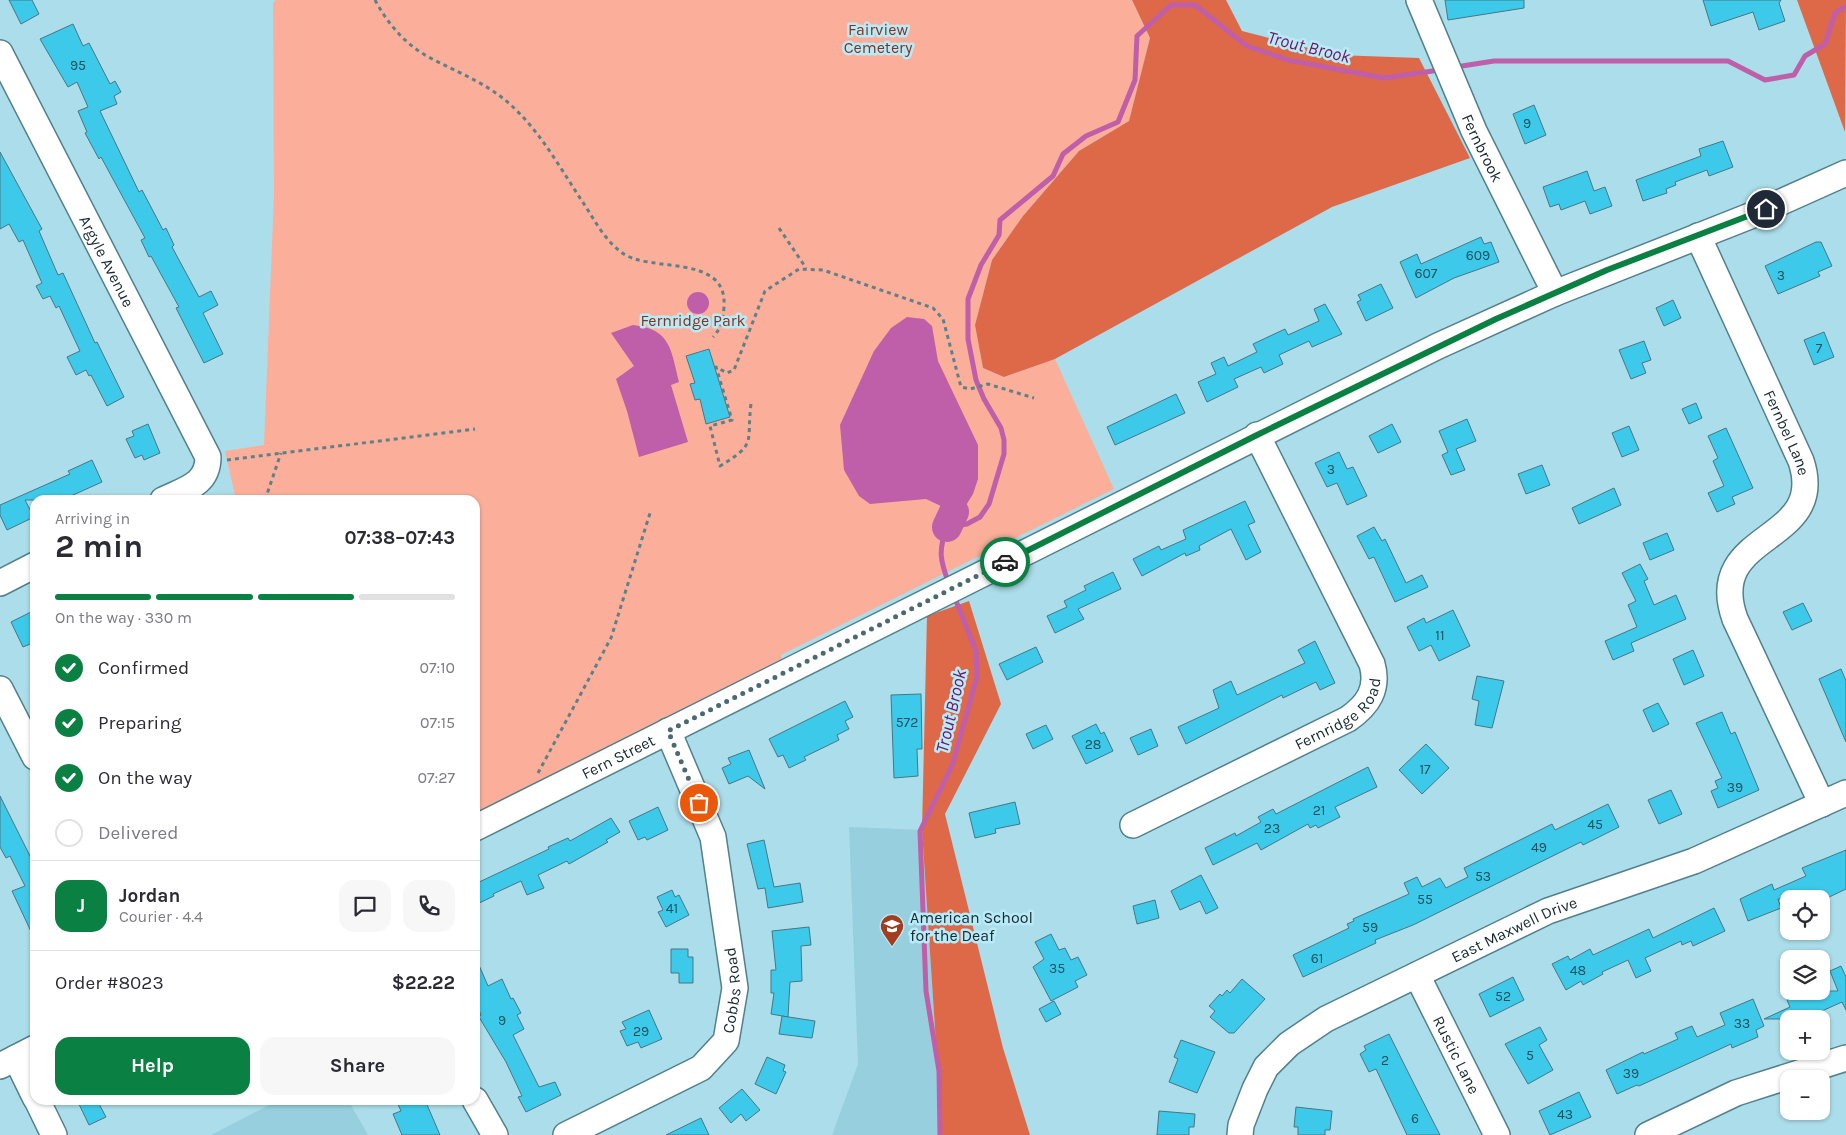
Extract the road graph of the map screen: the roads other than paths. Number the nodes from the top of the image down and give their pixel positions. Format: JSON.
{"nodes":[{"id":1,"x":1419,"y":0,"type":"edge"},
{"id":2,"x":0,"y":53,"type":"edge"},
{"id":3,"x":1846,"y":172,"type":"edge"},
{"id":4,"x":1698,"y":236,"type":"junction"},
{"id":5,"x":1555,"y":293,"type":"junction"},
{"id":6,"x":1257,"y":435,"type":"junction"},
{"id":7,"x":172,"y":495,"type":"edge"},
{"id":8,"x":30,"y":568,"type":"edge"},
{"id":9,"x":0,"y":583,"type":"edge"},
{"id":10,"x":0,"y":689,"type":"edge"},
{"id":11,"x":668,"y":731,"type":"junction"},
{"id":12,"x":30,"y":748,"type":"edge"},
{"id":13,"x":1846,"y":793,"type":"edge"},
{"id":14,"x":1822,"y":804,"type":"junction"},
{"id":15,"x":480,"y":825,"type":"edge"},
{"id":16,"x":1134,"y":825,"type":"dead end"},
{"id":17,"x":1417,"y":975,"type":"junction"},
{"id":18,"x":17,"y":1057,"type":"edge"},
{"id":19,"x":1846,"y":1058,"type":"edge"},
{"id":20,"x":30,"y":1085,"type":"edge"},
{"id":21,"x":39,"y":1105,"type":"edge"},
{"id":22,"x":478,"y":1105,"type":"edge"},
{"id":23,"x":54,"y":1135,"type":"edge"},
{"id":24,"x":495,"y":1135,"type":"edge"},
{"id":25,"x":566,"y":1135,"type":"edge"},
{"id":26,"x":1240,"y":1135,"type":"edge"},
{"id":27,"x":1497,"y":1135,"type":"edge"},
{"id":28,"x":1648,"y":1135,"type":"edge"}],
"edges":[{"from":1,"to":5,"type":"street","name":"Fernbrook"},
{"from":2,"to":7,"type":"street","name":"Argyle Avenue"},
{"from":3,"to":4,"type":"street","name":"Fern Street"},
{"from":4,"to":5,"type":"street","name":"Fern Street"},
{"from":4,"to":14,"type":"street","name":"Fernbel Lane"},
{"from":5,"to":6,"type":"street","name":"Fern Street"},
{"from":6,"to":11,"type":"street","name":"Fern Street"},
{"from":6,"to":16,"type":"street","name":"Fernridge Road"},
{"from":8,"to":9,"type":"street"},
{"from":10,"to":12,"type":"street"},
{"from":11,"to":15,"type":"street","name":"Fern Street"},
{"from":11,"to":25,"type":"street","name":"Cobbs Road"},
{"from":13,"to":14,"type":"street","name":"East Maxwell Drive"},
{"from":14,"to":17,"type":"street","name":"East Maxwell Drive"},
{"from":17,"to":26,"type":"street","name":"East Maxwell Drive"},
{"from":17,"to":27,"type":"street","name":"Rustic Lane"},
{"from":18,"to":20,"type":"street"},
{"from":19,"to":28,"type":"street"},
{"from":21,"to":23,"type":"street"},
{"from":22,"to":24,"type":"street"}]}
